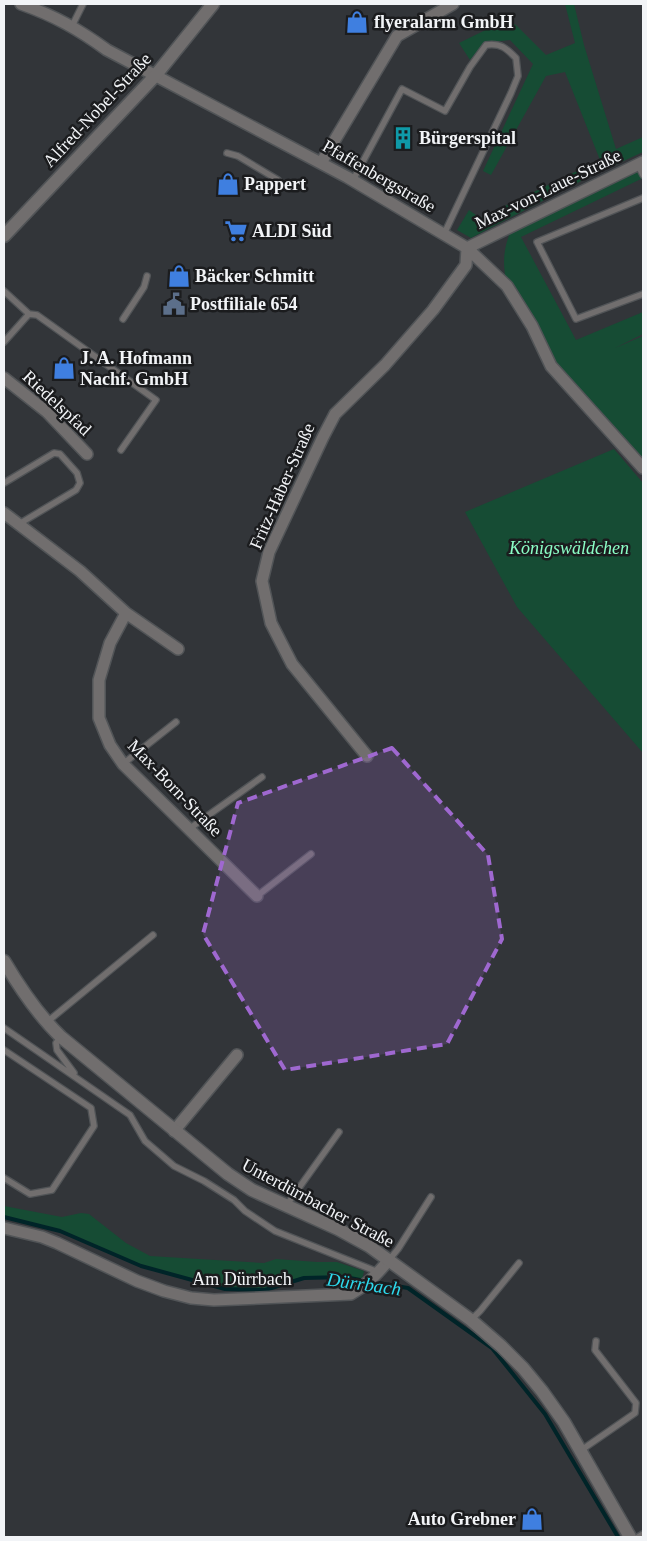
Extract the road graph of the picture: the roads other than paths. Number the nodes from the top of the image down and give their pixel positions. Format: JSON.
{"nodes":[{"id":1,"x":21,"y":4,"type":"edge"},
{"id":2,"x":83,"y":4,"type":"edge"},
{"id":3,"x":213,"y":4,"type":"edge"},
{"id":4,"x":453,"y":4,"type":"edge"},
{"id":5,"x":72,"y":26,"type":"junction"},
{"id":6,"x":154,"y":76,"type":"junction"},
{"id":7,"x":227,"y":153,"type":"dead end"},
{"id":8,"x":321,"y":163,"type":"junction"},
{"id":9,"x":642,"y":167,"type":"edge"},
{"id":10,"x":278,"y":180,"type":"dead end"},
{"id":11,"x":353,"y":180,"type":"junction"},
{"id":12,"x":643,"y":198,"type":"edge"},
{"id":13,"x":444,"y":234,"type":"junction"},
{"id":14,"x":4,"y":236,"type":"edge"},
{"id":15,"x":467,"y":248,"type":"junction"},
{"id":16,"x":147,"y":276,"type":"dead end"},
{"id":17,"x":4,"y":291,"type":"edge"},
{"id":18,"x":643,"y":294,"type":"edge"},
{"id":19,"x":29,"y":314,"type":"junction"},
{"id":20,"x":123,"y":319,"type":"dead end"},
{"id":21,"x":4,"y":342,"type":"edge"},
{"id":22,"x":4,"y":378,"type":"edge"},
{"id":23,"x":121,"y":450,"type":"dead end"},
{"id":24,"x":87,"y":454,"type":"dead end"},
{"id":25,"x":643,"y":468,"type":"edge"},
{"id":26,"x":4,"y":483,"type":"edge"},
{"id":27,"x":4,"y":513,"type":"edge"},
{"id":28,"x":18,"y":524,"type":"junction"},
{"id":29,"x":126,"y":613,"type":"junction"},
{"id":30,"x":178,"y":649,"type":"dead end"},
{"id":31,"x":176,"y":722,"type":"dead end"},
{"id":32,"x":367,"y":756,"type":"dead end"},
{"id":33,"x":123,"y":764,"type":"junction"},
{"id":34,"x":262,"y":777,"type":"dead end"},
{"id":35,"x":190,"y":829,"type":"junction"},
{"id":36,"x":311,"y":854,"type":"dead end"},
{"id":37,"x":258,"y":896,"type":"joint"},
{"id":38,"x":154,"y":935,"type":"dead end"},
{"id":39,"x":4,"y":961,"type":"edge"},
{"id":40,"x":46,"y":1022,"type":"junction"},
{"id":41,"x":4,"y":1028,"type":"edge"},
{"id":42,"x":61,"y":1037,"type":"junction"},
{"id":43,"x":4,"y":1050,"type":"edge"},
{"id":44,"x":237,"y":1055,"type":"dead end"},
{"id":45,"x":77,"y":1077,"type":"junction"},
{"id":46,"x":174,"y":1131,"type":"junction"},
{"id":47,"x":339,"y":1132,"type":"dead end"},
{"id":48,"x":4,"y":1178,"type":"edge"},
{"id":49,"x":432,"y":1197,"type":"dead end"},
{"id":50,"x":286,"y":1206,"type":"junction"},
{"id":51,"x":4,"y":1228,"type":"edge"},
{"id":52,"x":388,"y":1260,"type":"junction"},
{"id":53,"x":519,"y":1263,"type":"dead end"},
{"id":54,"x":375,"y":1276,"type":"junction"},
{"id":55,"x":471,"y":1320,"type":"junction"},
{"id":56,"x":596,"y":1341,"type":"dead end"},
{"id":57,"x":580,"y":1451,"type":"junction"},
{"id":58,"x":643,"y":1534,"type":"edge"},
{"id":59,"x":630,"y":1537,"type":"edge"},
{"id":60,"x":638,"y":1537,"type":"edge"}],
"edges":[{"from":1,"to":5,"type":"street","name":"Pfaffenbergstraße"},
{"from":2,"to":5,"type":"lane"},
{"from":3,"to":6,"type":"street","name":"Alfred-Nobel-Straße"},
{"from":4,"to":8,"type":"street"},
{"from":5,"to":6,"type":"street","name":"Pfaffenbergstraße"},
{"from":6,"to":8,"type":"street","name":"Pfaffenbergstraße"},
{"from":6,"to":14,"type":"street","name":"Alfred-Nobel-Straße"},
{"from":7,"to":10,"type":"lane"},
{"from":8,"to":11,"type":"street","name":"Pfaffenbergstraße"},
{"from":9,"to":15,"type":"street","name":"Max-von-Laue-Straße"},
{"from":11,"to":13,"type":"street","name":"Pfaffenbergstraße"},
{"from":11,"to":13,"type":"lane"},
{"from":12,"to":18,"type":"lane"},
{"from":13,"to":15,"type":"street","name":"Pfaffenbergstraße"},
{"from":15,"to":25,"type":"street","name":"Pfaffenbergstraße"},
{"from":15,"to":32,"type":"street","name":"Fritz-Haber-Straße"},
{"from":16,"to":20,"type":"lane"},
{"from":17,"to":19,"type":"lane"},
{"from":19,"to":21,"type":"lane"},
{"from":19,"to":23,"type":"lane"},
{"from":22,"to":24,"type":"street","name":"Riedelspfad"},
{"from":26,"to":28,"type":"lane"},
{"from":27,"to":28,"type":"street"},
{"from":28,"to":29,"type":"street"},
{"from":29,"to":30,"type":"street"},
{"from":29,"to":33,"type":"street","name":"Max-Born-Straße"},
{"from":31,"to":33,"type":"lane"},
{"from":33,"to":35,"type":"street","name":"Max-Born-Straße"},
{"from":34,"to":35,"type":"lane"},
{"from":35,"to":37,"type":"street","name":"Max-Born-Straße"},
{"from":36,"to":37,"type":"lane"},
{"from":38,"to":40,"type":"lane"},
{"from":39,"to":40,"type":"street","name":"Unterdürrbacher Straße"},
{"from":40,"to":42,"type":"street","name":"Unterdürrbacher Straße"},
{"from":41,"to":45,"type":"lane"},
{"from":42,"to":45,"type":"lane"},
{"from":42,"to":46,"type":"street","name":"Unterdürrbacher Straße"},
{"from":43,"to":48,"type":"lane"},
{"from":44,"to":46,"type":"street"},
{"from":45,"to":54,"type":"lane"},
{"from":46,"to":50,"type":"street","name":"Unterdürrbacher Straße"},
{"from":47,"to":50,"type":"lane"},
{"from":49,"to":52,"type":"lane"},
{"from":50,"to":52,"type":"street","name":"Unterdürrbacher Straße"},
{"from":51,"to":54,"type":"street","name":"Am Dürrbach"},
{"from":52,"to":54,"type":"street","name":"Am Dürrbach"},
{"from":52,"to":55,"type":"street","name":"Unterdürrbacher Straße"},
{"from":53,"to":55,"type":"lane"},
{"from":55,"to":57,"type":"street","name":"Unterdürrbacher Straße"},
{"from":56,"to":57,"type":"lane"},
{"from":57,"to":59,"type":"street","name":"Unterdürrbacher Straße"},
{"from":58,"to":60,"type":"lane"}]}
